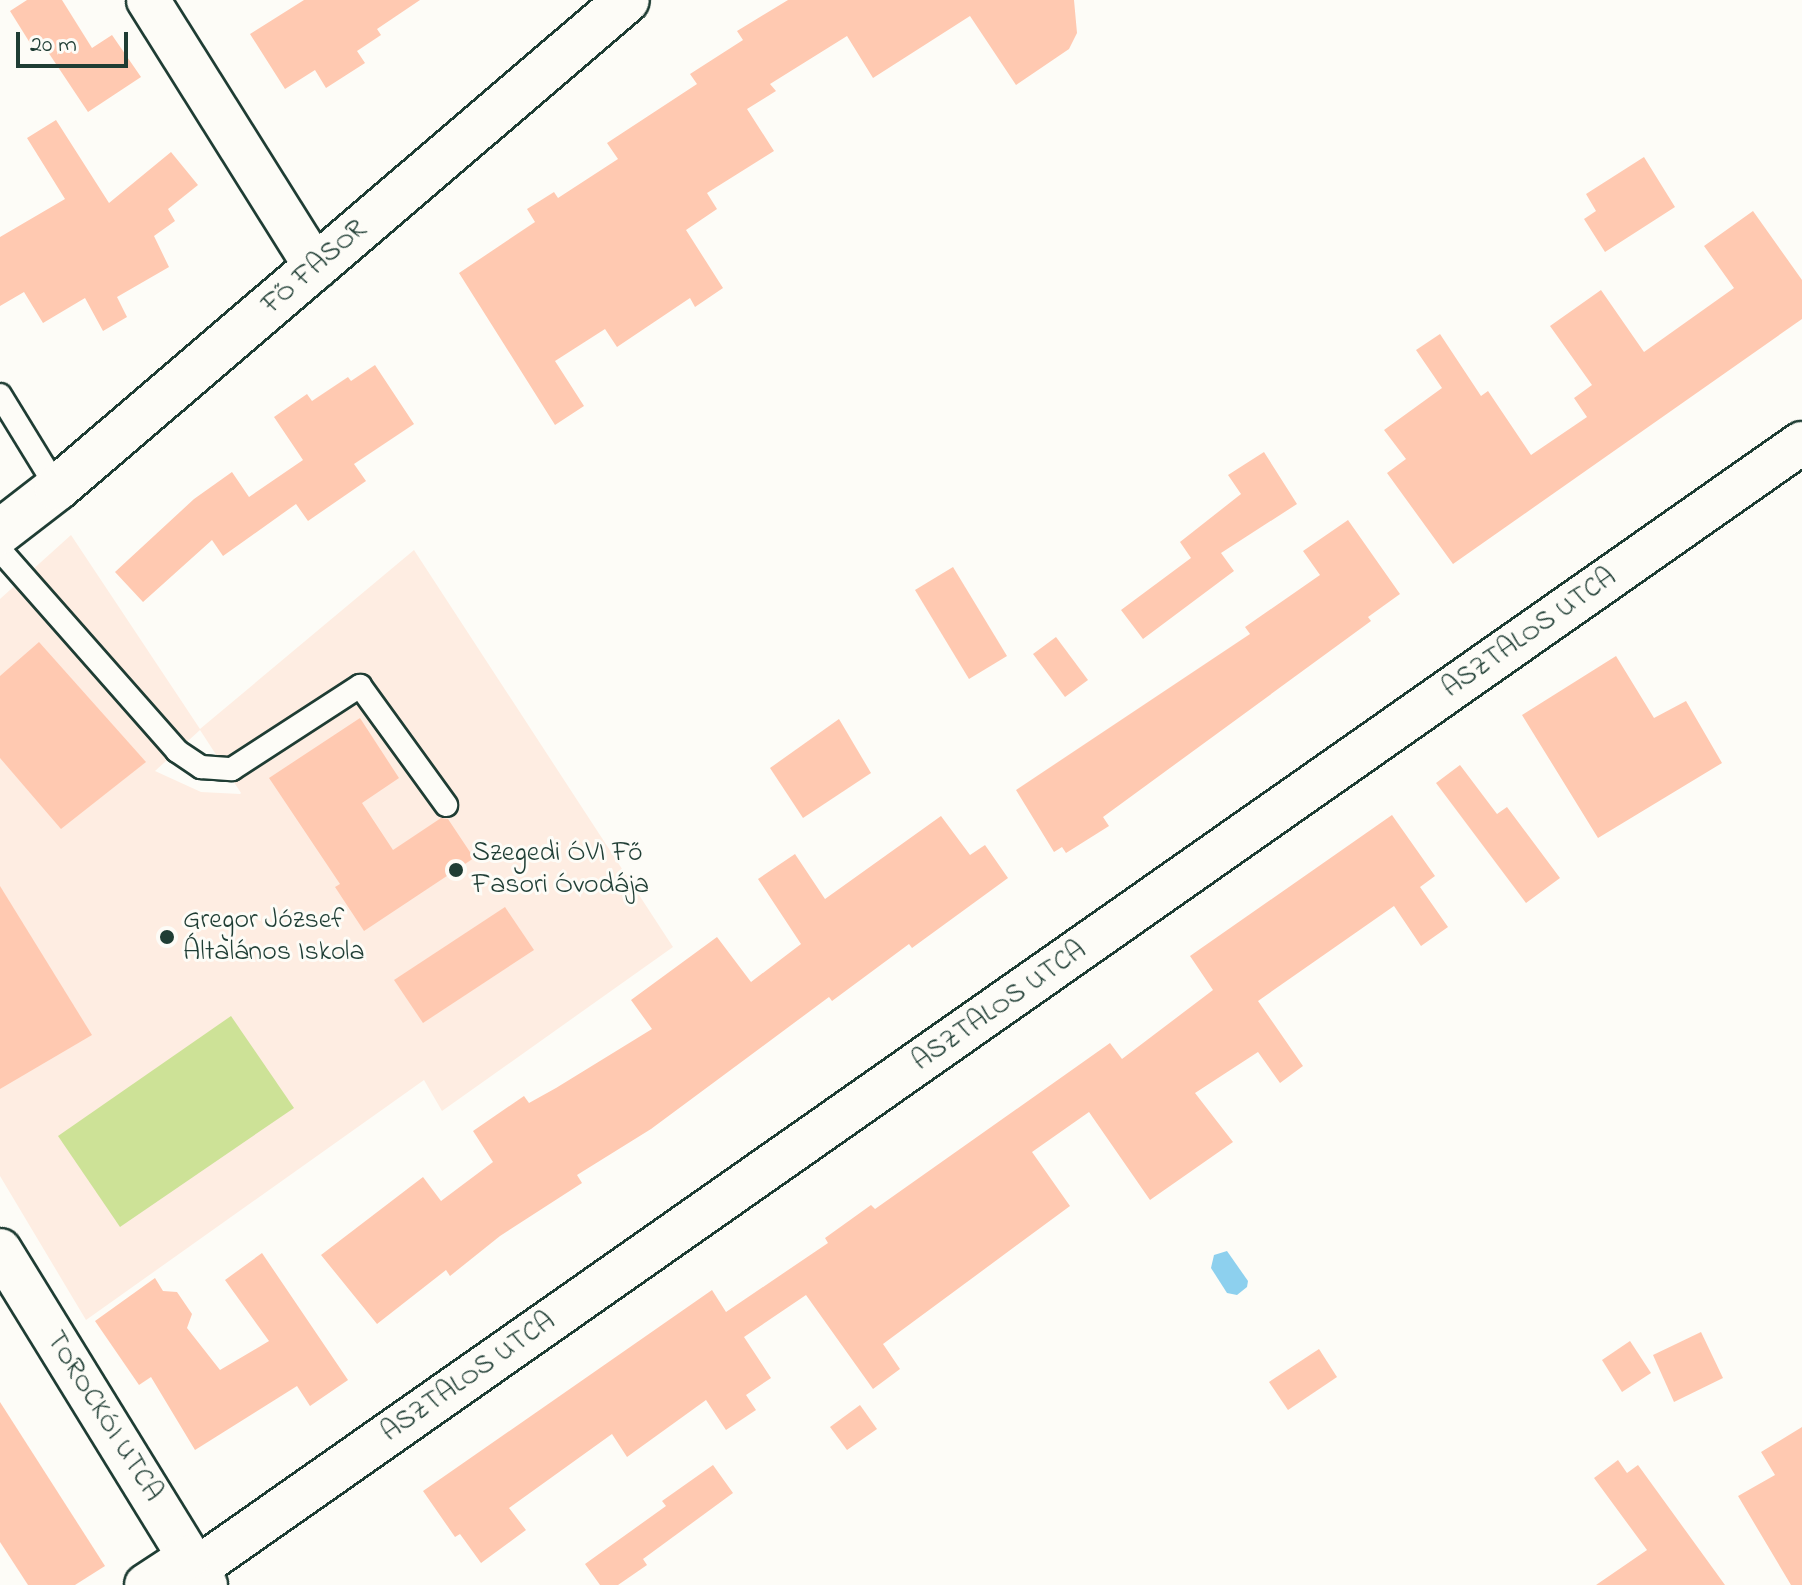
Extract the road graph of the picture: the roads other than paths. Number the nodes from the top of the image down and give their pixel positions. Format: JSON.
{"nodes":[{"id":1,"x":148,"y":0,"type":"edge"},
{"id":2,"x":627,"y":0,"type":"edge"},
{"id":3,"x":316,"y":268,"type":"junction"},
{"id":4,"x":0,"y":395,"type":"edge"},
{"id":5,"x":1802,"y":443,"type":"edge"},
{"id":6,"x":57,"y":488,"type":"junction"},
{"id":7,"x":0,"y":532,"type":"edge"},
{"id":8,"x":0,"y":550,"type":"edge"},
{"id":9,"x":446,"y":805,"type":"dead end"},
{"id":10,"x":0,"y":1250,"type":"edge"},
{"id":11,"x":197,"y":1570,"type":"edge"},
{"id":12,"x":146,"y":1585,"type":"edge"}],
"edges":[{"from":1,"to":3,"type":"street"},
{"from":2,"to":3,"type":"street","name":"FŐ FASOR"},
{"from":3,"to":6,"type":"street","name":"FŐ FASOR"},
{"from":4,"to":6,"type":"lane"},
{"from":5,"to":11,"type":"street","name":"ASZTALOS UTCA"},
{"from":6,"to":7,"type":"street","name":"FŐ FASOR"},
{"from":8,"to":9,"type":"lane"},
{"from":10,"to":11,"type":"street","name":"TOROCKÓI UTCA"},
{"from":11,"to":12,"type":"street","name":"ASZTALOS UTCA"}]}
